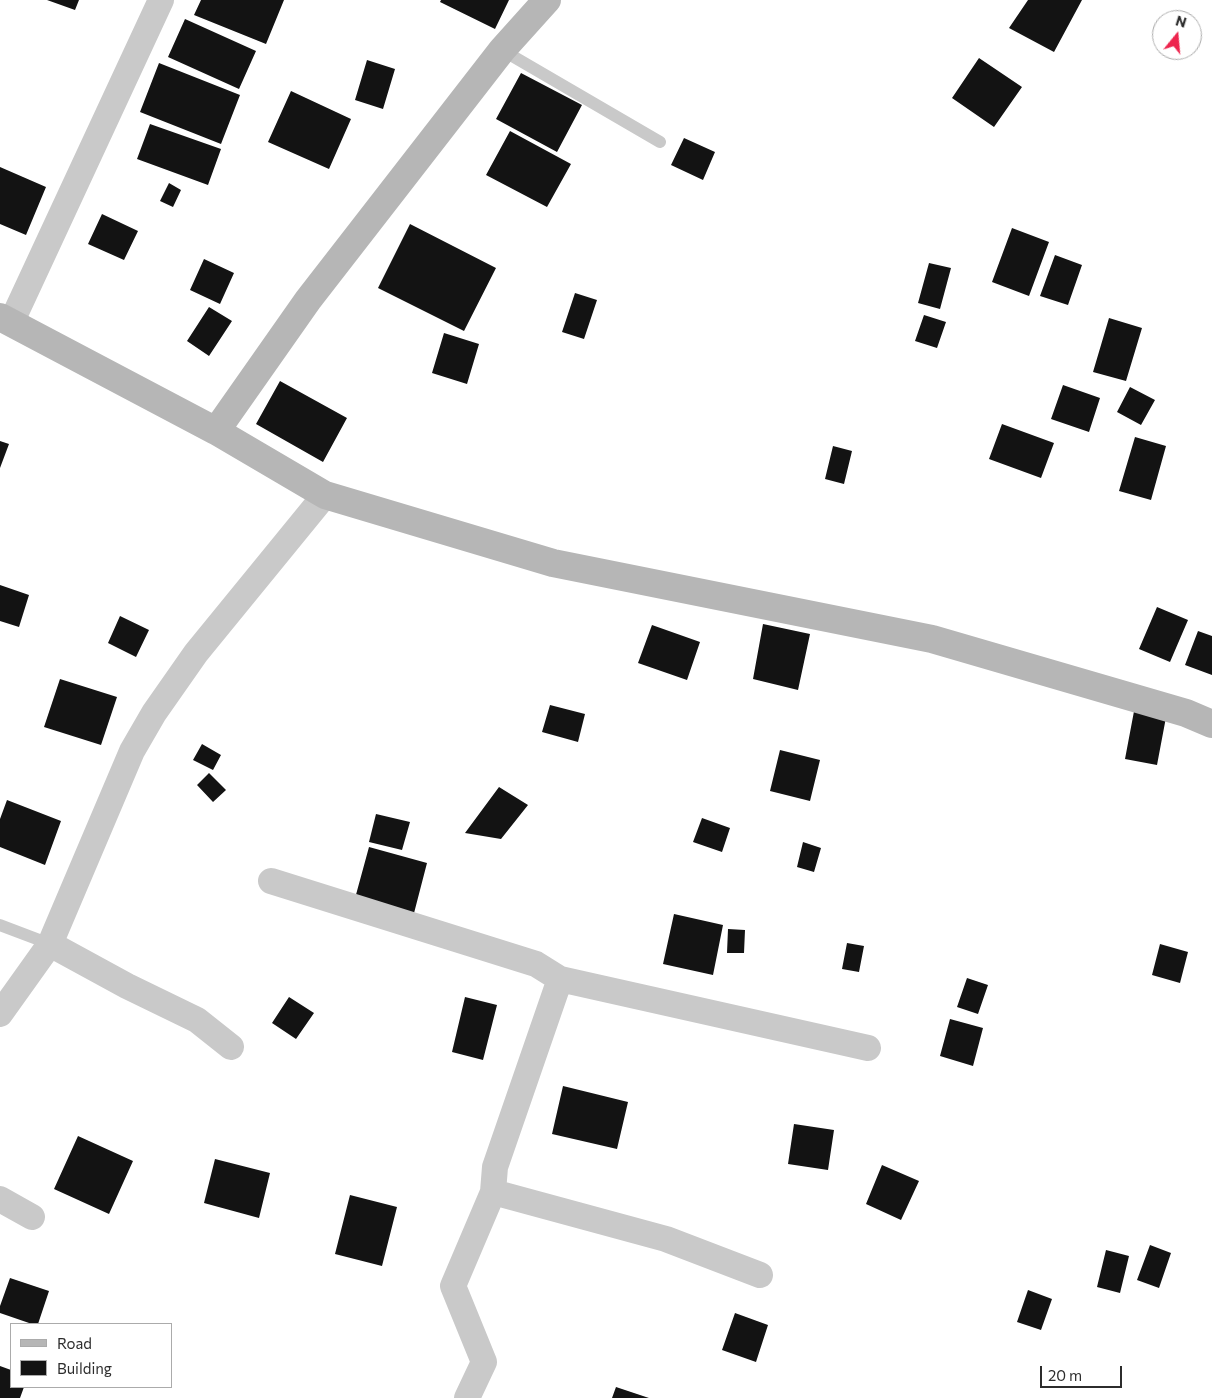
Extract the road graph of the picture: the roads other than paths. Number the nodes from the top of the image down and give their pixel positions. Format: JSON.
{"nodes":[{"id":1,"x":161,"y":0,"type":"edge"},
{"id":2,"x":547,"y":0,"type":"edge"},
{"id":3,"x":502,"y":50,"type":"junction"},
{"id":4,"x":660,"y":142,"type":"dead end"},
{"id":5,"x":5,"y":320,"type":"edge"},
{"id":6,"x":216,"y":431,"type":"junction"},
{"id":7,"x":325,"y":495,"type":"junction"},
{"id":8,"x":1212,"y":724,"type":"edge"},
{"id":9,"x":271,"y":881,"type":"dead end"},
{"id":10,"x":0,"y":925,"type":"edge"},
{"id":11,"x":50,"y":944,"type":"junction"},
{"id":12,"x":560,"y":979,"type":"junction"},
{"id":13,"x":0,"y":1014,"type":"edge"},
{"id":14,"x":231,"y":1047,"type":"dead end"},
{"id":15,"x":868,"y":1048,"type":"dead end"},
{"id":16,"x":493,"y":1192,"type":"junction"},
{"id":17,"x":0,"y":1199,"type":"edge"},
{"id":18,"x":32,"y":1217,"type":"dead end"},
{"id":19,"x":760,"y":1275,"type":"dead end"},
{"id":20,"x":468,"y":1398,"type":"edge"}],
"edges":[{"from":1,"to":5,"type":"street"},
{"from":2,"to":3,"type":"street"},
{"from":3,"to":4,"type":"lane"},
{"from":3,"to":6,"type":"street"},
{"from":5,"to":6,"type":"street"},
{"from":6,"to":7,"type":"street"},
{"from":7,"to":8,"type":"street"},
{"from":7,"to":11,"type":"street"},
{"from":9,"to":12,"type":"street"},
{"from":10,"to":11,"type":"lane"},
{"from":11,"to":13,"type":"street"},
{"from":11,"to":14,"type":"street"},
{"from":12,"to":15,"type":"street"},
{"from":12,"to":16,"type":"street"},
{"from":16,"to":19,"type":"street"},
{"from":16,"to":20,"type":"street"},
{"from":17,"to":18,"type":"street"}]}
